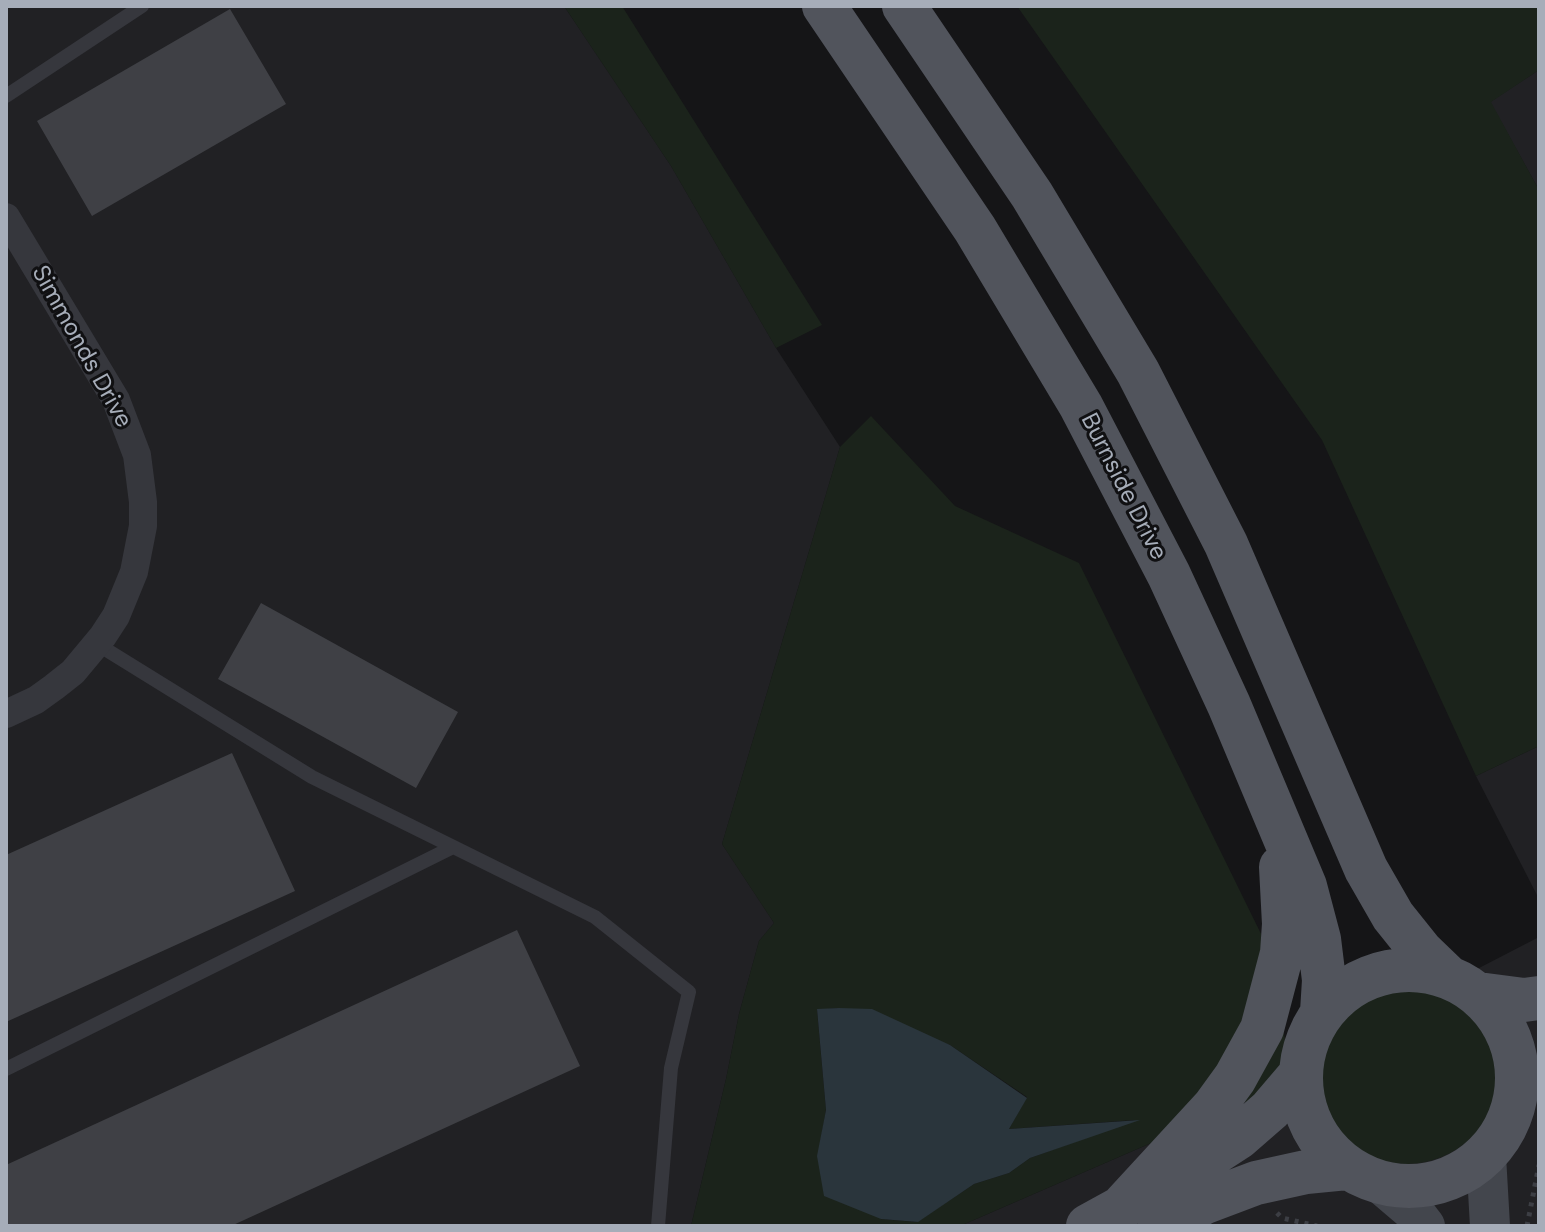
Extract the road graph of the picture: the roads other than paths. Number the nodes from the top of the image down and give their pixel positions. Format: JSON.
{"nodes":[{"id":1,"x":142,"y":6,"type":"edge"},
{"id":2,"x":824,"y":6,"type":"edge"},
{"id":3,"x":904,"y":6,"type":"edge"},
{"id":4,"x":6,"y":96,"type":"edge"},
{"id":5,"x":6,"y":217,"type":"edge"},
{"id":6,"x":97,"y":644,"type":"junction"},
{"id":7,"x":6,"y":714,"type":"edge"},
{"id":8,"x":1278,"y":821,"type":"junction"},
{"id":9,"x":453,"y":847,"type":"junction"},
{"id":10,"x":1463,"y":985,"type":"junction"},
{"id":11,"x":1539,"y":998,"type":"edge"},
{"id":12,"x":1322,"y":1012,"type":"junction"},
{"id":13,"x":6,"y":1069,"type":"edge"},
{"id":14,"x":1299,"y":1076,"type":"junction"},
{"id":15,"x":1539,"y":1087,"type":"edge"},
{"id":16,"x":1497,"y":1141,"type":"junction"},
{"id":17,"x":1364,"y":1176,"type":"junction"},
{"id":18,"x":1105,"y":1217,"type":"edge"},
{"id":19,"x":658,"y":1226,"type":"edge"},
{"id":20,"x":1160,"y":1226,"type":"edge"},
{"id":21,"x":1425,"y":1226,"type":"edge"},
{"id":22,"x":1490,"y":1226,"type":"edge"}],
"edges":[{"from":1,"to":4,"type":"lane"},
{"from":2,"to":8,"type":"main road","name":"Burnside Drive"},
{"from":3,"to":10,"type":"main road"},
{"from":5,"to":6,"type":"street","name":"Simmonds Drive"},
{"from":6,"to":7,"type":"street","name":"Simmonds Drive"},
{"from":6,"to":9,"type":"lane"},
{"from":8,"to":12,"type":"main road","name":"Burnside Drive"},
{"from":8,"to":18,"type":"main road"},
{"from":9,"to":13,"type":"lane"},
{"from":9,"to":19,"type":"lane"},
{"from":10,"to":11,"type":"main road"},
{"from":10,"to":12,"type":"main road"},
{"from":10,"to":16,"type":"main road"},
{"from":12,"to":14,"type":"main road"},
{"from":14,"to":17,"type":"main road"},
{"from":14,"to":18,"type":"main road"},
{"from":15,"to":16,"type":"main road"},
{"from":16,"to":17,"type":"main road"},
{"from":16,"to":22,"type":"main road"},
{"from":17,"to":20,"type":"main road"},
{"from":17,"to":21,"type":"main road"}]}
